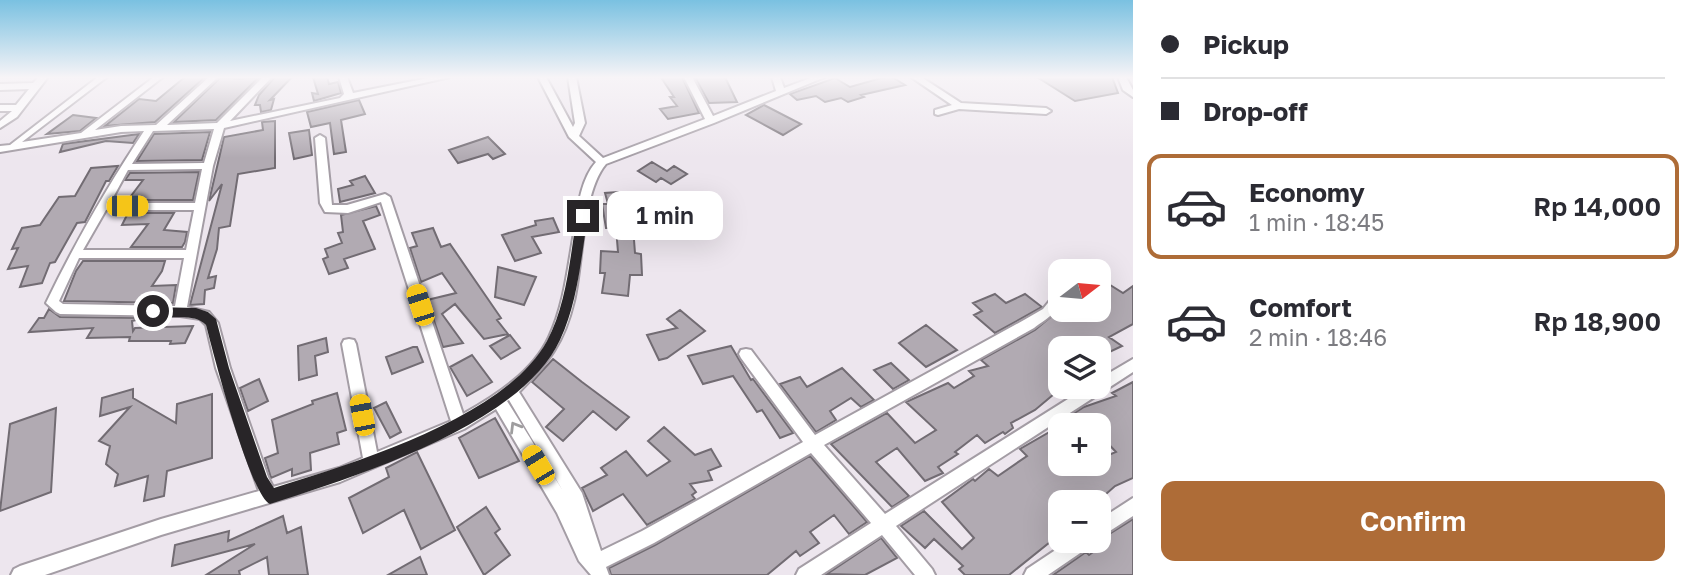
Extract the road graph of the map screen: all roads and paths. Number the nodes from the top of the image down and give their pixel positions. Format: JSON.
{"nodes":[{"id":1,"x":22,"y":104,"type":"edge"},
{"id":2,"x":66,"y":104,"type":"edge"},
{"id":3,"x":124,"y":104,"type":"edge"},
{"id":4,"x":182,"y":104,"type":"edge"},
{"id":5,"x":242,"y":104,"type":"edge"},
{"id":6,"x":321,"y":104,"type":"edge"},
{"id":7,"x":557,"y":104,"type":"edge"},
{"id":8,"x":577,"y":104,"type":"edge"},
{"id":9,"x":702,"y":104,"type":"edge"},
{"id":10,"x":752,"y":104,"type":"edge"},
{"id":11,"x":956,"y":104,"type":"edge"},
{"id":12,"x":959,"y":106,"type":"junction"},
{"id":13,"x":0,"y":108,"type":"edge"},
{"id":14,"x":19,"y":108,"type":"junction"},
{"id":15,"x":236,"y":110,"type":"junction"},
{"id":16,"x":1046,"y":111,"type":"dead end"},
{"id":17,"x":938,"y":112,"type":"dead end"},
{"id":18,"x":252,"y":121,"type":"junction"},
{"id":19,"x":711,"y":121,"type":"junction"},
{"id":20,"x":0,"y":125,"type":"edge"},
{"id":21,"x":220,"y":126,"type":"junction"},
{"id":22,"x":155,"y":127,"type":"junction"},
{"id":23,"x":86,"y":133,"type":"junction"},
{"id":24,"x":574,"y":136,"type":"junction"},
{"id":25,"x":320,"y":138,"type":"dead end"},
{"id":26,"x":4,"y":148,"type":"edge"},
{"id":27,"x":602,"y":162,"type":"junction"},
{"id":28,"x":208,"y":166,"type":"junction"},
{"id":29,"x":125,"y":167,"type":"junction"},
{"id":30,"x":102,"y":206,"type":"junction"},
{"id":31,"x":199,"y":207,"type":"junction"},
{"id":32,"x":75,"y":254,"type":"junction"},
{"id":33,"x":191,"y":254,"type":"junction"},
{"id":34,"x":180,"y":311,"type":"junction"},
{"id":35,"x":1048,"y":311,"type":"edge"},
{"id":36,"x":349,"y":344,"type":"dead end"},
{"id":37,"x":746,"y":354,"type":"dead end"},
{"id":38,"x":1133,"y":365,"type":"edge"},
{"id":39,"x":505,"y":395,"type":"junction"},
{"id":40,"x":459,"y":424,"type":"junction"},
{"id":41,"x":813,"y":444,"type":"junction"},
{"id":42,"x":371,"y":462,"type":"junction"},
{"id":43,"x":270,"y":496,"type":"junction"},
{"id":44,"x":1133,"y":506,"type":"edge"},
{"id":45,"x":1111,"y":522,"type":"edge"},
{"id":46,"x":883,"y":527,"type":"junction"},
{"id":47,"x":1065,"y":553,"type":"edge"},
{"id":48,"x":597,"y":568,"type":"edge"},
{"id":49,"x":20,"y":575,"type":"edge"},
{"id":50,"x":805,"y":575,"type":"edge"},
{"id":51,"x":926,"y":575,"type":"edge"},
{"id":52,"x":1033,"y":575,"type":"edge"}],
"edges":[{"from":1,"to":14,"type":"street"},
{"from":2,"to":26,"type":"street"},
{"from":3,"to":23,"type":"street"},
{"from":4,"to":22,"type":"street"},
{"from":5,"to":15,"type":"street"},
{"from":6,"to":18,"type":"street"},
{"from":7,"to":24,"type":"street"},
{"from":8,"to":24,"type":"street"},
{"from":9,"to":19,"type":"street"},
{"from":10,"to":19,"type":"street"},
{"from":11,"to":12,"type":"street"},
{"from":12,"to":16,"type":"street"},
{"from":12,"to":17,"type":"street"},
{"from":13,"to":14,"type":"street"},
{"from":14,"to":20,"type":"street"},
{"from":15,"to":18,"type":"street"},
{"from":15,"to":21,"type":"street"},
{"from":18,"to":21,"type":"street"},
{"from":19,"to":27,"type":"street"},
{"from":21,"to":22,"type":"street"},
{"from":21,"to":28,"type":"street"},
{"from":22,"to":23,"type":"street"},
{"from":22,"to":29,"type":"street"},
{"from":23,"to":26,"type":"street"},
{"from":24,"to":27,"type":"street"},
{"from":25,"to":40,"type":"street"},
{"from":27,"to":39,"type":"street"},
{"from":28,"to":29,"type":"street"},
{"from":28,"to":31,"type":"street"},
{"from":29,"to":30,"type":"street"},
{"from":30,"to":31,"type":"street"},
{"from":30,"to":32,"type":"street"},
{"from":31,"to":33,"type":"street"},
{"from":32,"to":33,"type":"street"},
{"from":32,"to":34,"type":"street"},
{"from":33,"to":34,"type":"street"},
{"from":34,"to":43,"type":"street"},
{"from":35,"to":41,"type":"street"},
{"from":36,"to":42,"type":"street"},
{"from":37,"to":41,"type":"street"},
{"from":38,"to":46,"type":"street"},
{"from":39,"to":40,"type":"street"},
{"from":39,"to":48,"type":"street"},
{"from":40,"to":42,"type":"street"},
{"from":41,"to":46,"type":"street"},
{"from":41,"to":48,"type":"street"},
{"from":42,"to":43,"type":"street"},
{"from":43,"to":49,"type":"street"},
{"from":44,"to":45,"type":"street"},
{"from":46,"to":50,"type":"street"},
{"from":46,"to":51,"type":"street"},
{"from":47,"to":52,"type":"street"}]}
